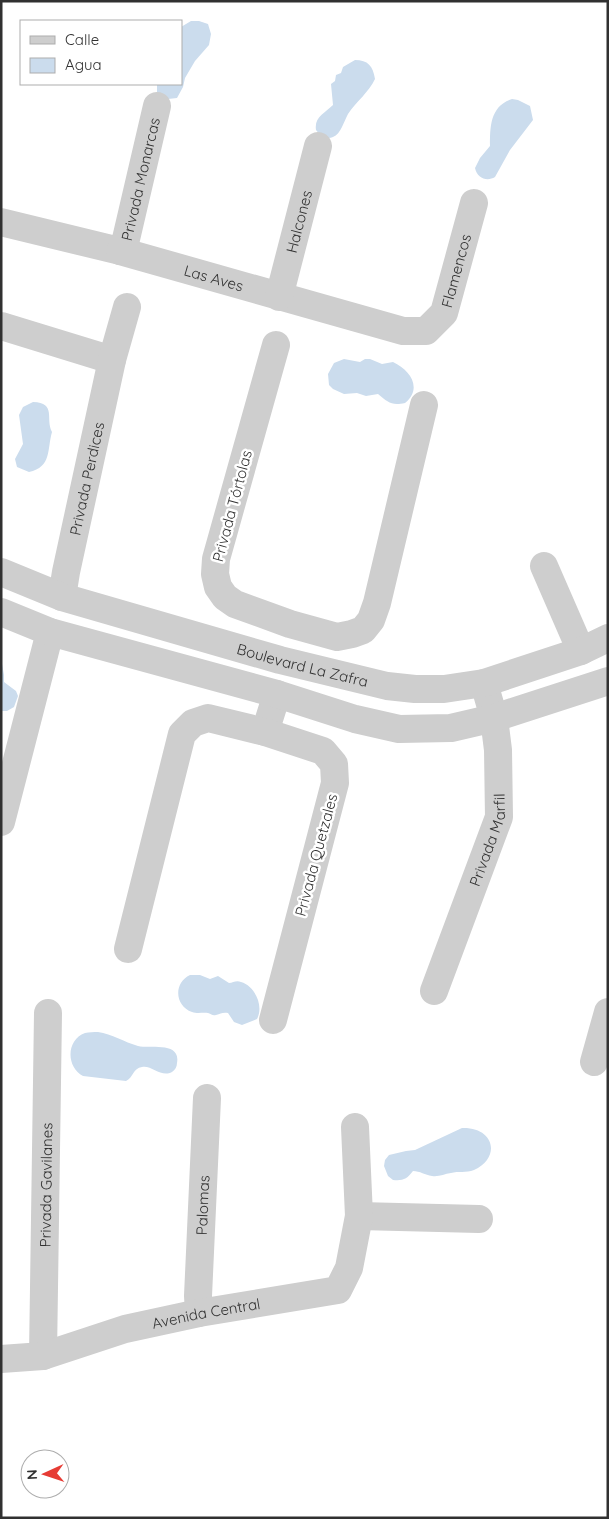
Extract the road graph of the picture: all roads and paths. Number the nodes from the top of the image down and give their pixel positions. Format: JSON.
{"nodes":[{"id":1,"x":157,"y":106,"type":"dead end"},
{"id":2,"x":318,"y":146,"type":"dead end"},
{"id":3,"x":474,"y":203,"type":"dead end"},
{"id":4,"x":1,"y":222,"type":"edge"},
{"id":5,"x":120,"y":251,"type":"junction"},
{"id":6,"x":279,"y":297,"type":"junction"},
{"id":7,"x":127,"y":307,"type":"dead end"},
{"id":8,"x":1,"y":326,"type":"edge"},
{"id":9,"x":426,"y":331,"type":"joint"},
{"id":10,"x":276,"y":345,"type":"dead end"},
{"id":11,"x":112,"y":360,"type":"junction"},
{"id":12,"x":424,"y":405,"type":"dead end"},
{"id":13,"x":544,"y":566,"type":"dead end"},
{"id":14,"x":1,"y":572,"type":"edge"},
{"id":15,"x":62,"y":597,"type":"junction"},
{"id":16,"x":1,"y":612,"type":"edge"},
{"id":17,"x":290,"y":624,"type":"junction"},
{"id":18,"x":50,"y":632,"type":"junction"},
{"id":19,"x":608,"y":638,"type":"edge"},
{"id":20,"x":581,"y":651,"type":"junction"},
{"id":21,"x":280,"y":660,"type":"junction"},
{"id":22,"x":608,"y":681,"type":"edge"},
{"id":23,"x":484,"y":683,"type":"junction"},
{"id":24,"x":277,"y":694,"type":"junction"},
{"id":25,"x":494,"y":718,"type":"junction"},
{"id":26,"x":265,"y":732,"type":"junction"},
{"id":27,"x":1,"y":822,"type":"edge"},
{"id":28,"x":128,"y":949,"type":"dead end"},
{"id":29,"x":434,"y":991,"type":"dead end"},
{"id":30,"x":608,"y":1012,"type":"edge"},
{"id":31,"x":48,"y":1013,"type":"dead end"},
{"id":32,"x":273,"y":1020,"type":"dead end"},
{"id":33,"x":594,"y":1062,"type":"dead end"},
{"id":34,"x":207,"y":1098,"type":"dead end"},
{"id":35,"x":355,"y":1127,"type":"dead end"},
{"id":36,"x":358,"y":1216,"type":"junction"},
{"id":37,"x":479,"y":1219,"type":"dead end"},
{"id":38,"x":199,"y":1313,"type":"junction"},
{"id":39,"x":43,"y":1356,"type":"junction"},
{"id":40,"x":1,"y":1359,"type":"edge"}],
"edges":[{"from":1,"to":5,"type":"street","name":"Privada Monarcas"},
{"from":2,"to":6,"type":"street","name":"Halcones"},
{"from":3,"to":9,"type":"street","name":"Flamencos"},
{"from":4,"to":5,"type":"street","name":"Las Aves"},
{"from":5,"to":6,"type":"street","name":"Las Aves"},
{"from":6,"to":9,"type":"street","name":"Las Aves"},
{"from":7,"to":11,"type":"street","name":"Privada Perdices"},
{"from":8,"to":11,"type":"street"},
{"from":10,"to":17,"type":"street","name":"Privada Tórtolas"},
{"from":11,"to":15,"type":"street","name":"Privada Perdices"},
{"from":12,"to":17,"type":"street","name":"Privada Tórtolas"},
{"from":13,"to":20,"type":"street"},
{"from":14,"to":15,"type":"street","name":"Boulevard La Zafra"},
{"from":15,"to":21,"type":"street","name":"Boulevard La Zafra"},
{"from":16,"to":18,"type":"street"},
{"from":17,"to":21,"type":"street"},
{"from":18,"to":24,"type":"street"},
{"from":18,"to":27,"type":"street"},
{"from":19,"to":20,"type":"street","name":"Boulevard La Zafra"},
{"from":20,"to":23,"type":"street","name":"Boulevard La Zafra"},
{"from":21,"to":23,"type":"street","name":"Boulevard La Zafra"},
{"from":22,"to":25,"type":"street"},
{"from":23,"to":25,"type":"street","name":"Privada Marfil"},
{"from":24,"to":25,"type":"street"},
{"from":24,"to":26,"type":"street"},
{"from":25,"to":29,"type":"street","name":"Privada Marfil"},
{"from":26,"to":28,"type":"street","name":"Privada Quetzales"},
{"from":26,"to":32,"type":"street","name":"Privada Quetzales"},
{"from":30,"to":33,"type":"street"},
{"from":31,"to":39,"type":"street","name":"Privada Gavilanes"},
{"from":34,"to":38,"type":"street","name":"Palomas"},
{"from":35,"to":36,"type":"street","name":"Avenida Central"},
{"from":36,"to":37,"type":"street"},
{"from":36,"to":38,"type":"street","name":"Avenida Central"},
{"from":38,"to":39,"type":"street","name":"Avenida Central"},
{"from":39,"to":40,"type":"street","name":"Avenida Central"}]}
